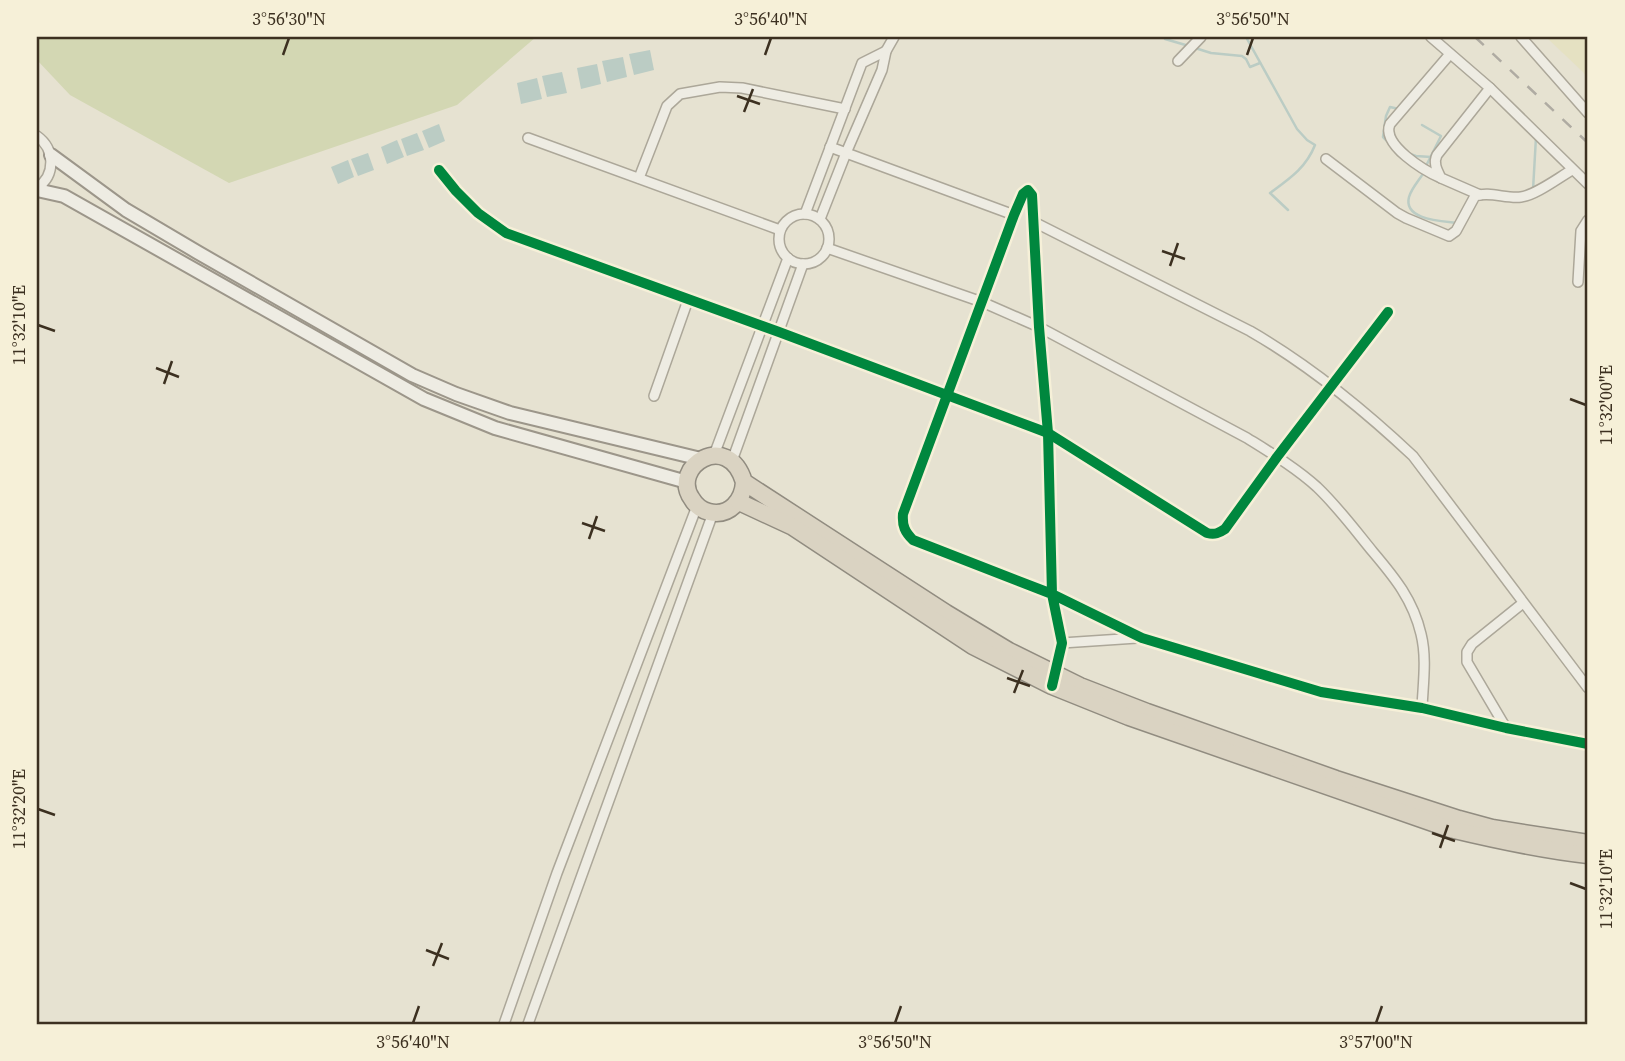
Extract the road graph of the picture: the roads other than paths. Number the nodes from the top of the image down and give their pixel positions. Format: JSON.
{"nodes":[{"id":1,"x":894,"y":37,"type":"edge"},
{"id":2,"x":1201,"y":37,"type":"edge"},
{"id":3,"x":1431,"y":37,"type":"edge"},
{"id":4,"x":1521,"y":37,"type":"edge"},
{"id":5,"x":886,"y":51,"type":"junction"},
{"id":6,"x":1450,"y":54,"type":"junction"},
{"id":7,"x":1178,"y":61,"type":"dead end"},
{"id":8,"x":1490,"y":88,"type":"junction"},
{"id":9,"x":845,"y":109,"type":"junction"},
{"id":10,"x":1588,"y":113,"type":"edge"},
{"id":11,"x":37,"y":136,"type":"edge"},
{"id":12,"x":528,"y":138,"type":"dead end"},
{"id":13,"x":830,"y":147,"type":"junction"},
{"id":14,"x":846,"y":153,"type":"junction"},
{"id":15,"x":51,"y":155,"type":"junction"},
{"id":16,"x":1326,"y":159,"type":"dead end"},
{"id":17,"x":439,"y":170,"type":"dead end"},
{"id":18,"x":1572,"y":170,"type":"junction"},
{"id":19,"x":639,"y":178,"type":"junction"},
{"id":20,"x":1441,"y":178,"type":"junction"},
{"id":21,"x":1588,"y":184,"type":"edge"},
{"id":22,"x":37,"y":189,"type":"edge"},
{"id":23,"x":1479,"y":195,"type":"junction"},
{"id":24,"x":805,"y":214,"type":"junction"},
{"id":25,"x":1014,"y":215,"type":"junction"},
{"id":26,"x":820,"y":219,"type":"junction"},
{"id":27,"x":1588,"y":220,"type":"edge"},
{"id":28,"x":1034,"y":222,"type":"junction"},
{"id":29,"x":780,"y":230,"type":"junction"},
{"id":30,"x":827,"y":248,"type":"junction"},
{"id":31,"x":788,"y":258,"type":"junction"},
{"id":32,"x":803,"y":264,"type":"junction"},
{"id":33,"x":1578,"y":282,"type":"dead end"},
{"id":34,"x":688,"y":300,"type":"junction"},
{"id":35,"x":982,"y":302,"type":"junction"},
{"id":36,"x":1388,"y":312,"type":"dead end"},
{"id":37,"x":762,"y":326,"type":"junction"},
{"id":38,"x":1039,"y":327,"type":"junction"},
{"id":39,"x":779,"y":332,"type":"junction"},
{"id":40,"x":1332,"y":386,"type":"junction"},
{"id":41,"x":654,"y":396,"type":"dead end"},
{"id":42,"x":948,"y":397,"type":"junction"},
{"id":43,"x":1048,"y":433,"type":"junction"},
{"id":44,"x":708,"y":457,"type":"junction"},
{"id":45,"x":1277,"y":457,"type":"junction"},
{"id":46,"x":732,"y":461,"type":"junction"},
{"id":47,"x":744,"y":481,"type":"junction"},
{"id":48,"x":687,"y":482,"type":"junction"},
{"id":49,"x":739,"y":502,"type":"junction"},
{"id":50,"x":696,"y":506,"type":"junction"},
{"id":51,"x":713,"y":513,"type":"junction"},
{"id":52,"x":1052,"y":594,"type":"junction"},
{"id":53,"x":1523,"y":603,"type":"junction"},
{"id":54,"x":1142,"y":638,"type":"junction"},
{"id":55,"x":1062,"y":643,"type":"junction"},
{"id":56,"x":1054,"y":680,"type":"junction"},
{"id":57,"x":1588,"y":688,"type":"edge"},
{"id":58,"x":1422,"y":708,"type":"junction"},
{"id":59,"x":1506,"y":727,"type":"junction"},
{"id":60,"x":1588,"y":744,"type":"edge"},
{"id":61,"x":1390,"y":803,"type":"junction"},
{"id":62,"x":1588,"y":843,"type":"edge"},
{"id":63,"x":1588,"y":855,"type":"edge"},
{"id":64,"x":504,"y":1024,"type":"edge"},
{"id":65,"x":528,"y":1024,"type":"edge"}],
"edges":[{"from":1,"to":5,"type":"street"},
{"from":2,"to":7,"type":"street"},
{"from":3,"to":6,"type":"street"},
{"from":4,"to":10,"type":"street"},
{"from":5,"to":9,"type":"street"},
{"from":5,"to":14,"type":"street"},
{"from":6,"to":8,"type":"street"},
{"from":6,"to":20,"type":"street"},
{"from":8,"to":18,"type":"street"},
{"from":8,"to":20,"type":"street"},
{"from":9,"to":13,"type":"street"},
{"from":9,"to":19,"type":"street"},
{"from":11,"to":15,"type":"street"},
{"from":12,"to":19,"type":"street"},
{"from":13,"to":14,"type":"street"},
{"from":13,"to":24,"type":"street"},
{"from":14,"to":25,"type":"street"},
{"from":14,"to":26,"type":"street"},
{"from":15,"to":22,"type":"street"},
{"from":15,"to":44,"type":"street"},
{"from":16,"to":23,"type":"street"},
{"from":17,"to":34,"type":"street"},
{"from":18,"to":21,"type":"street"},
{"from":18,"to":23,"type":"street"},
{"from":19,"to":29,"type":"street"},
{"from":20,"to":23,"type":"street"},
{"from":22,"to":48,"type":"street"},
{"from":24,"to":26,"type":"street"},
{"from":24,"to":29,"type":"street"},
{"from":25,"to":28,"type":"street"},
{"from":25,"to":35,"type":"street"},
{"from":26,"to":30,"type":"street"},
{"from":27,"to":33,"type":"street"},
{"from":28,"to":38,"type":"street"},
{"from":28,"to":40,"type":"street"},
{"from":29,"to":31,"type":"street"},
{"from":30,"to":32,"type":"street"},
{"from":30,"to":35,"type":"street"},
{"from":31,"to":32,"type":"street"},
{"from":31,"to":37,"type":"street"},
{"from":32,"to":39,"type":"street"},
{"from":34,"to":37,"type":"street"},
{"from":34,"to":41,"type":"street"},
{"from":35,"to":38,"type":"street"},
{"from":35,"to":42,"type":"street"},
{"from":36,"to":40,"type":"street"},
{"from":37,"to":39,"type":"street"},
{"from":37,"to":44,"type":"street"},
{"from":38,"to":43,"type":"street"},
{"from":38,"to":45,"type":"street"},
{"from":39,"to":42,"type":"street"},
{"from":39,"to":46,"type":"street"},
{"from":40,"to":45,"type":"street"},
{"from":40,"to":53,"type":"street"},
{"from":42,"to":43,"type":"street"},
{"from":42,"to":52,"type":"street"},
{"from":43,"to":45,"type":"street"},
{"from":43,"to":52,"type":"street"},
{"from":44,"to":46,"type":"highway"},
{"from":44,"to":48,"type":"highway"},
{"from":45,"to":58,"type":"street"},
{"from":46,"to":47,"type":"highway"},
{"from":47,"to":49,"type":"highway"},
{"from":47,"to":56,"type":"highway"},
{"from":48,"to":50,"type":"highway"},
{"from":49,"to":51,"type":"highway"},
{"from":49,"to":56,"type":"highway"},
{"from":50,"to":51,"type":"highway"},
{"from":50,"to":64,"type":"street"},
{"from":51,"to":65,"type":"street"},
{"from":52,"to":54,"type":"street"},
{"from":52,"to":55,"type":"street"},
{"from":53,"to":57,"type":"street"},
{"from":53,"to":59,"type":"street"},
{"from":54,"to":55,"type":"street"},
{"from":54,"to":58,"type":"street"},
{"from":55,"to":56,"type":"street"},
{"from":56,"to":61,"type":"highway"},
{"from":58,"to":59,"type":"street"},
{"from":59,"to":60,"type":"street"},
{"from":61,"to":62,"type":"highway"},
{"from":61,"to":63,"type":"highway"}]}
